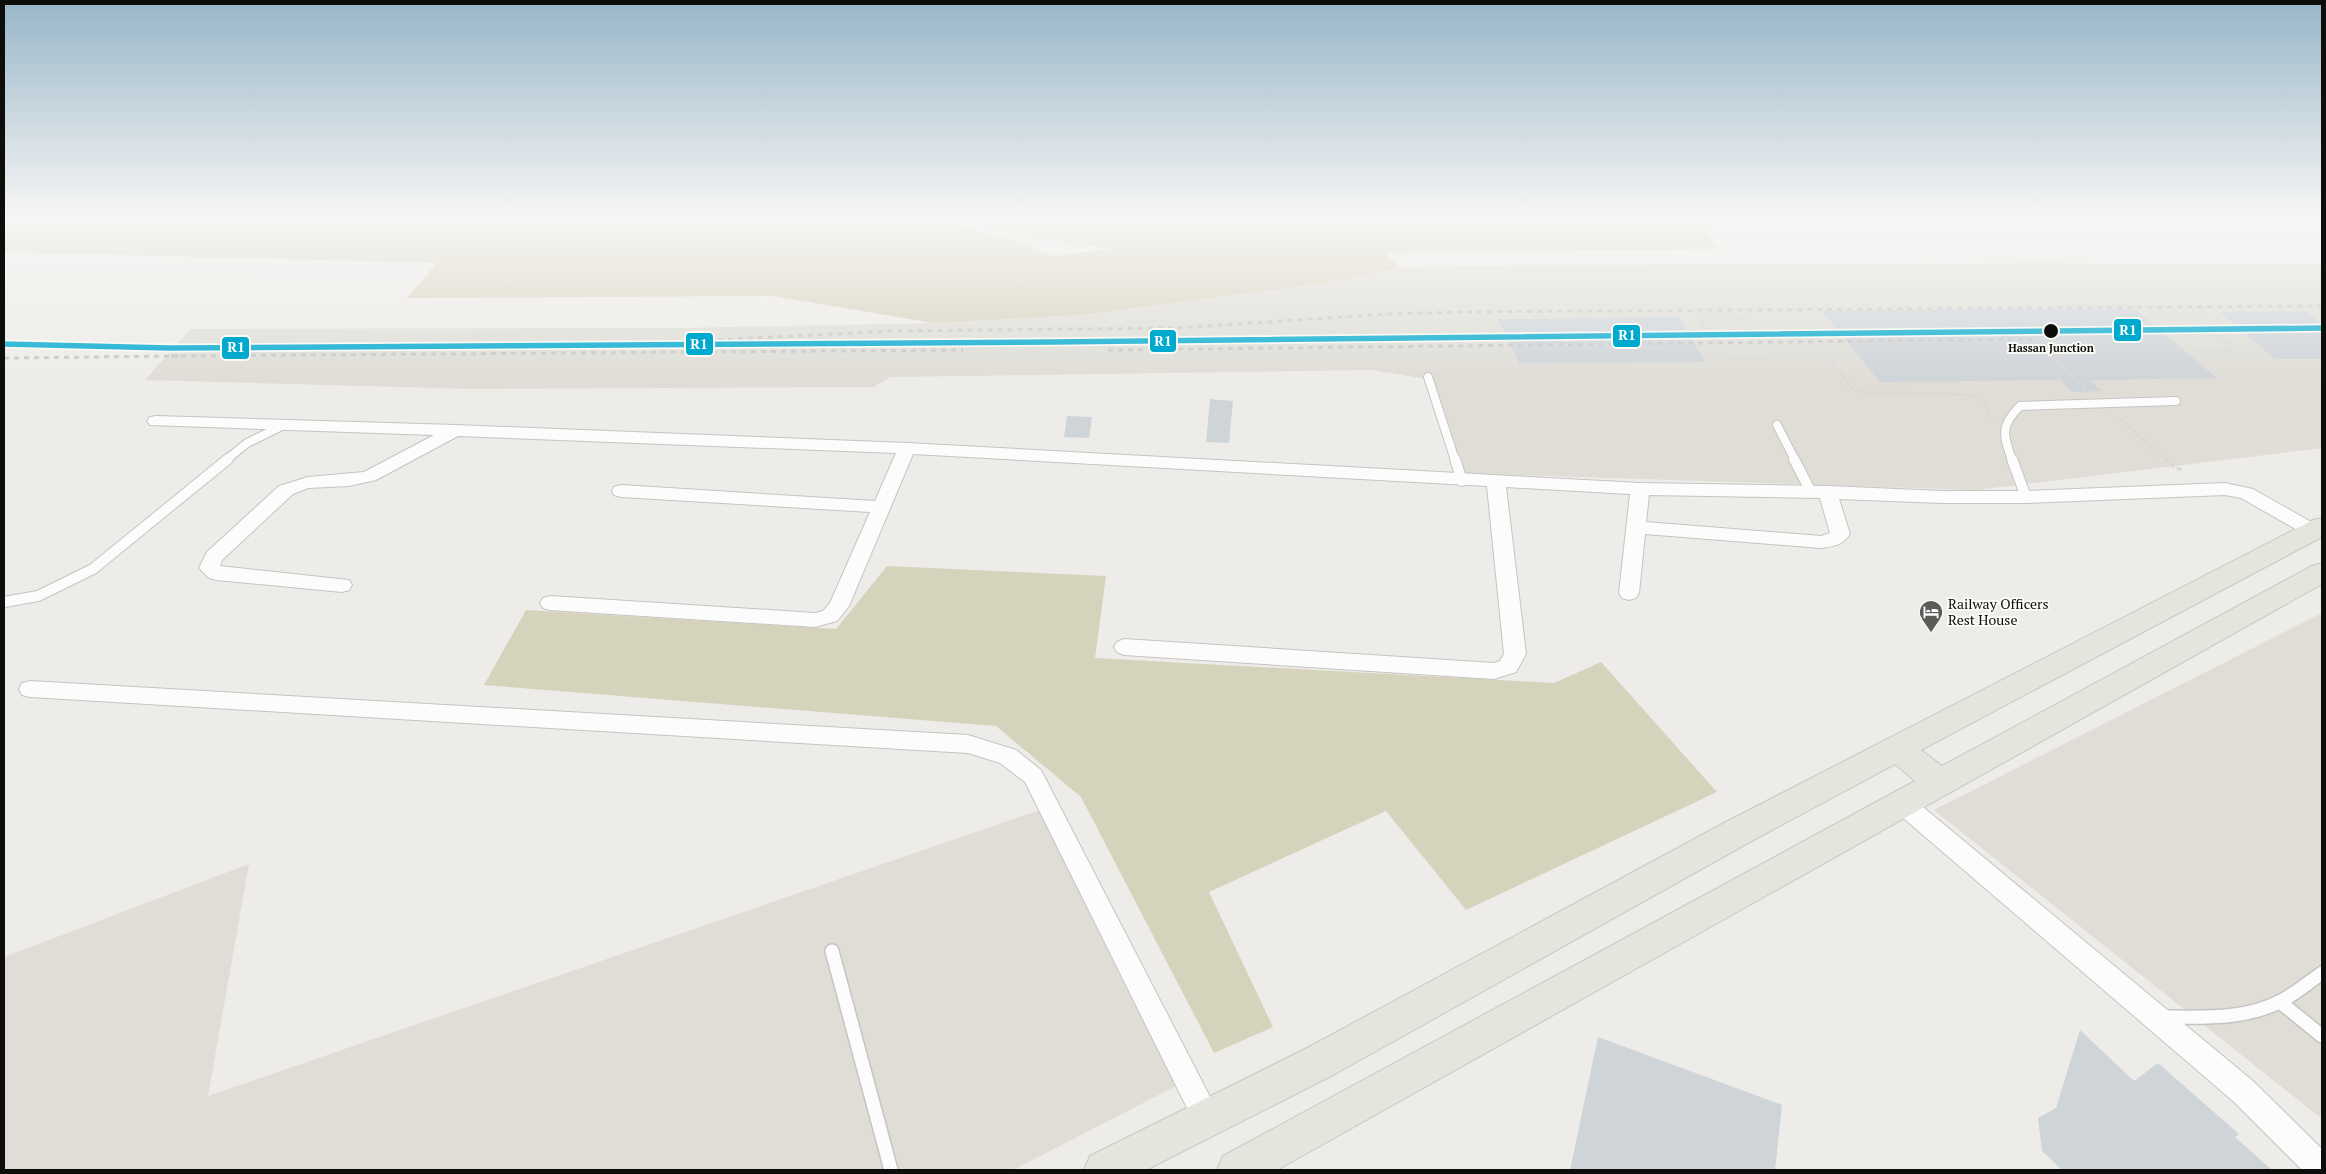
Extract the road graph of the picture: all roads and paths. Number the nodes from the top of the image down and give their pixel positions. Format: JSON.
{"nodes":[{"id":1,"x":2151,"y":313,"type":"dead end"},
{"id":2,"x":1749,"y":320,"type":"dead end"},
{"id":3,"x":2193,"y":350,"type":"dead end"},
{"id":4,"x":2048,"y":352,"type":"dead end"},
{"id":5,"x":1769,"y":357,"type":"dead end"},
{"id":6,"x":1832,"y":362,"type":"dead end"},
{"id":7,"x":1428,"y":377,"type":"dead end"},
{"id":8,"x":2176,"y":401,"type":"dead end"},
{"id":9,"x":2102,"y":403,"type":"junction"},
{"id":10,"x":156,"y":421,"type":"dead end"},
{"id":11,"x":287,"y":424,"type":"junction"},
{"id":12,"x":1993,"y":424,"type":"dead end"},
{"id":13,"x":1777,"y":425,"type":"dead end"},
{"id":14,"x":457,"y":430,"type":"junction"},
{"id":15,"x":907,"y":448,"type":"junction"},
{"id":16,"x":1462,"y":481,"type":"junction"},
{"id":17,"x":1496,"y":483,"type":"junction"},
{"id":18,"x":1640,"y":489,"type":"junction"},
{"id":19,"x":2225,"y":489,"type":"junction"},
{"id":20,"x":621,"y":491,"type":"dead end"},
{"id":21,"x":1820,"y":492,"type":"junction"},
{"id":22,"x":2026,"y":496,"type":"junction"},
{"id":23,"x":882,"y":506,"type":"junction"},
{"id":24,"x":1635,"y":527,"type":"junction"},
{"id":25,"x":2318,"y":529,"type":"edge"},
{"id":26,"x":2322,"y":572,"type":"edge"},
{"id":27,"x":342,"y":585,"type":"dead end"},
{"id":28,"x":1629,"y":593,"type":"dead end"},
{"id":29,"x":4,"y":602,"type":"edge"},
{"id":30,"x":550,"y":603,"type":"dead end"},
{"id":31,"x":1124,"y":647,"type":"dead end"},
{"id":32,"x":30,"y":690,"type":"dead end"},
{"id":33,"x":1898,"y":748,"type":"junction"},
{"id":34,"x":1940,"y":783,"type":"junction"},
{"id":35,"x":1903,"y":804,"type":"junction"},
{"id":36,"x":832,"y":951,"type":"dead end"},
{"id":37,"x":2322,"y":973,"type":"edge"},
{"id":38,"x":2280,"y":1002,"type":"junction"},
{"id":39,"x":2155,"y":1017,"type":"junction"},
{"id":40,"x":2322,"y":1036,"type":"edge"},
{"id":41,"x":1207,"y":1118,"type":"junction"},
{"id":42,"x":1242,"y":1169,"type":"edge"},
{"id":43,"x":2322,"y":1169,"type":"edge"},
{"id":44,"x":891,"y":1170,"type":"edge"},
{"id":45,"x":1104,"y":1170,"type":"edge"}],
"edges":[{"from":1,"to":3,"type":"path","bridge":true},
{"from":2,"to":5,"type":"path","bridge":true},
{"from":4,"to":9,"type":"path"},
{"from":6,"to":12,"type":"path"},
{"from":7,"to":16,"type":"lane"},
{"from":8,"to":9,"type":"lane"},
{"from":9,"to":19,"type":"path"},
{"from":9,"to":22,"type":"lane"},
{"from":10,"to":11,"type":"street"},
{"from":11,"to":14,"type":"street"},
{"from":11,"to":29,"type":"lane"},
{"from":13,"to":21,"type":"lane"},
{"from":14,"to":15,"type":"street"},
{"from":14,"to":27,"type":"street"},
{"from":15,"to":16,"type":"street"},
{"from":15,"to":23,"type":"street"},
{"from":16,"to":17,"type":"street"},
{"from":17,"to":18,"type":"street"},
{"from":17,"to":31,"type":"street"},
{"from":18,"to":21,"type":"street"},
{"from":18,"to":24,"type":"street"},
{"from":19,"to":22,"type":"street"},
{"from":19,"to":25,"type":"street"},
{"from":20,"to":23,"type":"street"},
{"from":21,"to":22,"type":"street"},
{"from":21,"to":24,"type":"street"},
{"from":23,"to":30,"type":"street"},
{"from":24,"to":28,"type":"street"},
{"from":25,"to":33,"type":"main road"},
{"from":26,"to":34,"type":"main road"},
{"from":32,"to":41,"type":"street"},
{"from":33,"to":34,"type":"main road"},
{"from":33,"to":41,"type":"main road"},
{"from":34,"to":35,"type":"main road"},
{"from":35,"to":39,"type":"street"},
{"from":35,"to":42,"type":"main road"},
{"from":36,"to":44,"type":"lane"},
{"from":37,"to":38,"type":"lane"},
{"from":38,"to":39,"type":"lane"},
{"from":38,"to":40,"type":"lane"},
{"from":39,"to":43,"type":"street"},
{"from":41,"to":45,"type":"main road"}]}
